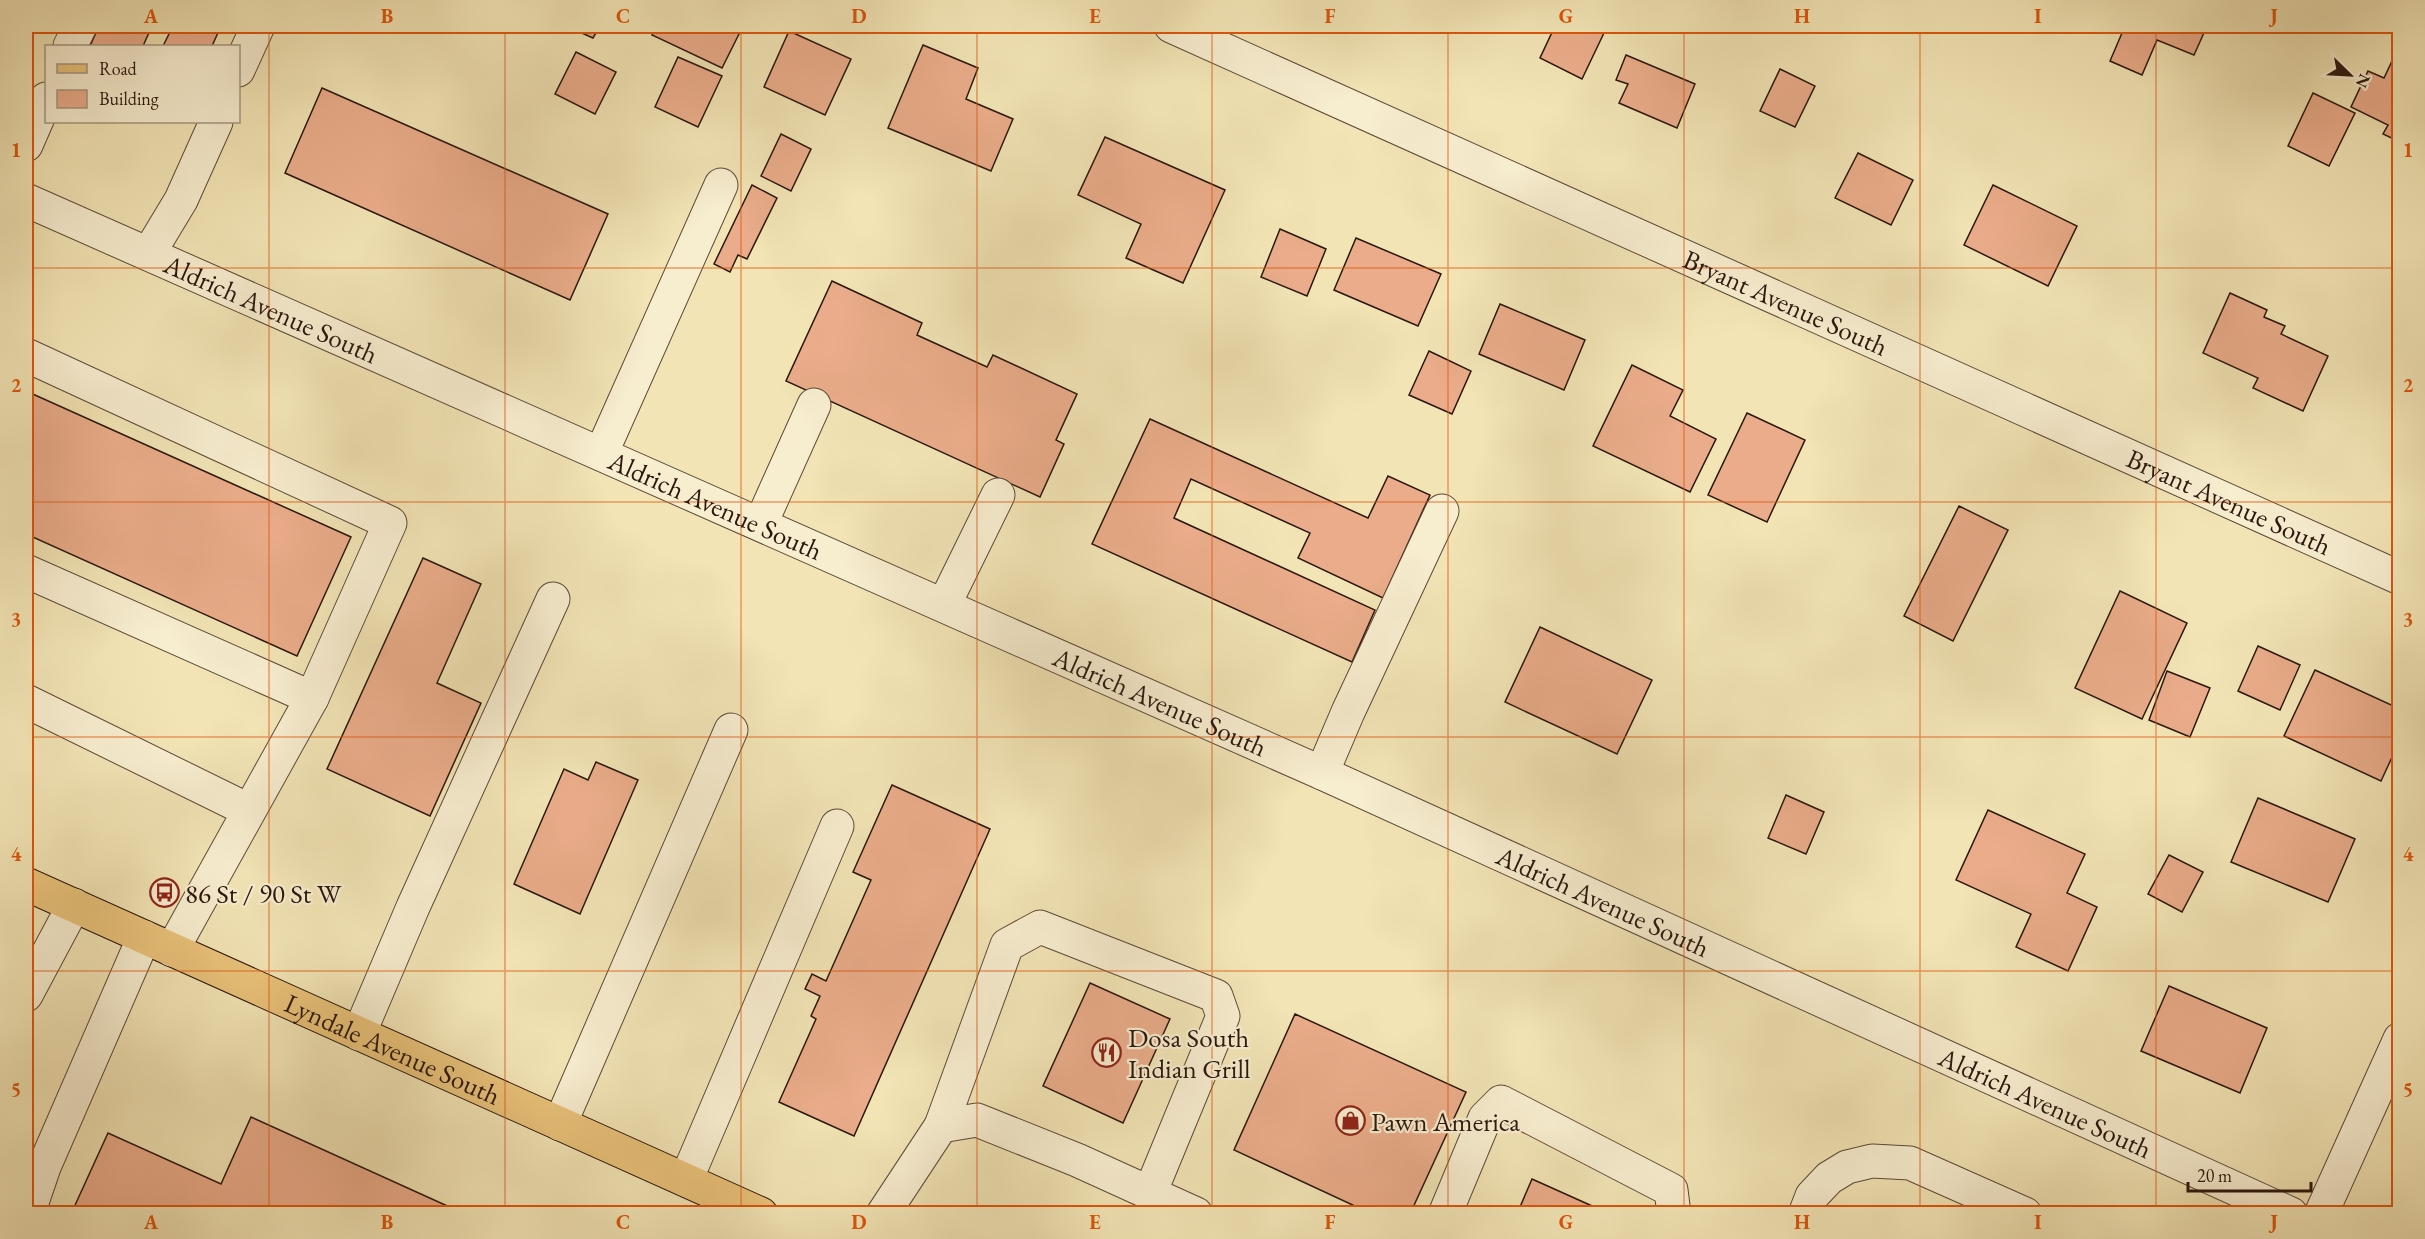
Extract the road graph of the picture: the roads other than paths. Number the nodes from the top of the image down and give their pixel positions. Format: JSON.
{"nodes":[{"id":1,"x":80,"y":26,"type":"edge"},
{"id":2,"x":258,"y":26,"type":"edge"},
{"id":3,"x":1171,"y":26,"type":"edge"},
{"id":4,"x":70,"y":45,"type":"edge"},
{"id":5,"x":240,"y":66,"type":"edge"},
{"id":6,"x":45,"y":101,"type":"edge"},
{"id":7,"x":216,"y":123,"type":"edge"},
{"id":8,"x":26,"y":145,"type":"edge"},
{"id":9,"x":722,"y":186,"type":"dead end"},
{"id":10,"x":26,"y":200,"type":"edge"},
{"id":11,"x":149,"y":254,"type":"junction"},
{"id":12,"x":26,"y":355,"type":"edge"},
{"id":13,"x":814,"y":405,"type":"dead end"},
{"id":14,"x":601,"y":454,"type":"junction"},
{"id":15,"x":998,"y":495,"type":"dead end"},
{"id":16,"x":1442,"y":511,"type":"dead end"},
{"id":17,"x":761,"y":523,"type":"junction"},
{"id":18,"x":26,"y":571,"type":"edge"},
{"id":19,"x":2400,"y":578,"type":"edge"},
{"id":20,"x":553,"y":599,"type":"dead end"},
{"id":21,"x":944,"y":605,"type":"junction"},
{"id":22,"x":312,"y":698,"type":"junction"},
{"id":23,"x":26,"y":701,"type":"edge"},
{"id":24,"x":731,"y":730,"type":"dead end"},
{"id":25,"x":1322,"y":773,"type":"junction"},
{"id":26,"x":248,"y":810,"type":"junction"},
{"id":27,"x":837,"y":826,"type":"dead end"},
{"id":28,"x":26,"y":884,"type":"edge"},
{"id":29,"x":74,"y":905,"type":"junction"},
{"id":30,"x":158,"y":943,"type":"junction"},
{"id":31,"x":26,"y":995,"type":"edge"},
{"id":32,"x":360,"y":1034,"type":"junction"},
{"id":33,"x":2400,"y":1039,"type":"edge"},
{"id":34,"x":560,"y":1124,"type":"junction"},
{"id":35,"x":941,"y":1126,"type":"junction"},
{"id":36,"x":686,"y":1180,"type":"junction"},
{"id":37,"x":1150,"y":1193,"type":"junction"},
{"id":38,"x":28,"y":1214,"type":"edge"},
{"id":39,"x":760,"y":1214,"type":"edge"},
{"id":40,"x":884,"y":1214,"type":"edge"},
{"id":41,"x":1196,"y":1214,"type":"edge"},
{"id":42,"x":1445,"y":1214,"type":"edge"},
{"id":43,"x":1674,"y":1214,"type":"edge"},
{"id":44,"x":1805,"y":1214,"type":"edge"},
{"id":45,"x":2025,"y":1214,"type":"edge"},
{"id":46,"x":2291,"y":1214,"type":"edge"},
{"id":47,"x":2321,"y":1214,"type":"edge"}],
"edges":[{"from":1,"to":4,"type":"street"},
{"from":2,"to":5,"type":"street"},
{"from":3,"to":19,"type":"street","name":"Bryant Avenue South"},
{"from":6,"to":8,"type":"street"},
{"from":7,"to":11,"type":"street"},
{"from":9,"to":14,"type":"street"},
{"from":10,"to":11,"type":"street","name":"Aldrich Avenue South"},
{"from":11,"to":14,"type":"street","name":"Aldrich Avenue South"},
{"from":12,"to":22,"type":"street"},
{"from":13,"to":17,"type":"street"},
{"from":14,"to":17,"type":"street","name":"Aldrich Avenue South"},
{"from":15,"to":21,"type":"street"},
{"from":16,"to":25,"type":"street"},
{"from":17,"to":21,"type":"street","name":"Aldrich Avenue South"},
{"from":18,"to":22,"type":"street"},
{"from":20,"to":32,"type":"street"},
{"from":21,"to":25,"type":"street","name":"Aldrich Avenue South"},
{"from":22,"to":26,"type":"street"},
{"from":23,"to":26,"type":"street"},
{"from":24,"to":34,"type":"street"},
{"from":25,"to":46,"type":"street","name":"Aldrich Avenue South"},
{"from":26,"to":30,"type":"street"},
{"from":27,"to":36,"type":"street"},
{"from":28,"to":29,"type":"main road","name":"Lyndale Avenue South"},
{"from":29,"to":30,"type":"main road","name":"Lyndale Avenue South"},
{"from":29,"to":31,"type":"street"},
{"from":30,"to":32,"type":"main road","name":"Lyndale Avenue South"},
{"from":30,"to":38,"type":"street"},
{"from":32,"to":34,"type":"main road","name":"Lyndale Avenue South"},
{"from":33,"to":47,"type":"street"},
{"from":34,"to":36,"type":"main road","name":"Lyndale Avenue South"},
{"from":35,"to":37,"type":"street"},
{"from":35,"to":37,"type":"street"},
{"from":35,"to":40,"type":"street"},
{"from":36,"to":39,"type":"main road","name":"Lyndale Avenue South"},
{"from":37,"to":41,"type":"street"},
{"from":42,"to":43,"type":"street"},
{"from":44,"to":45,"type":"street"}]}
